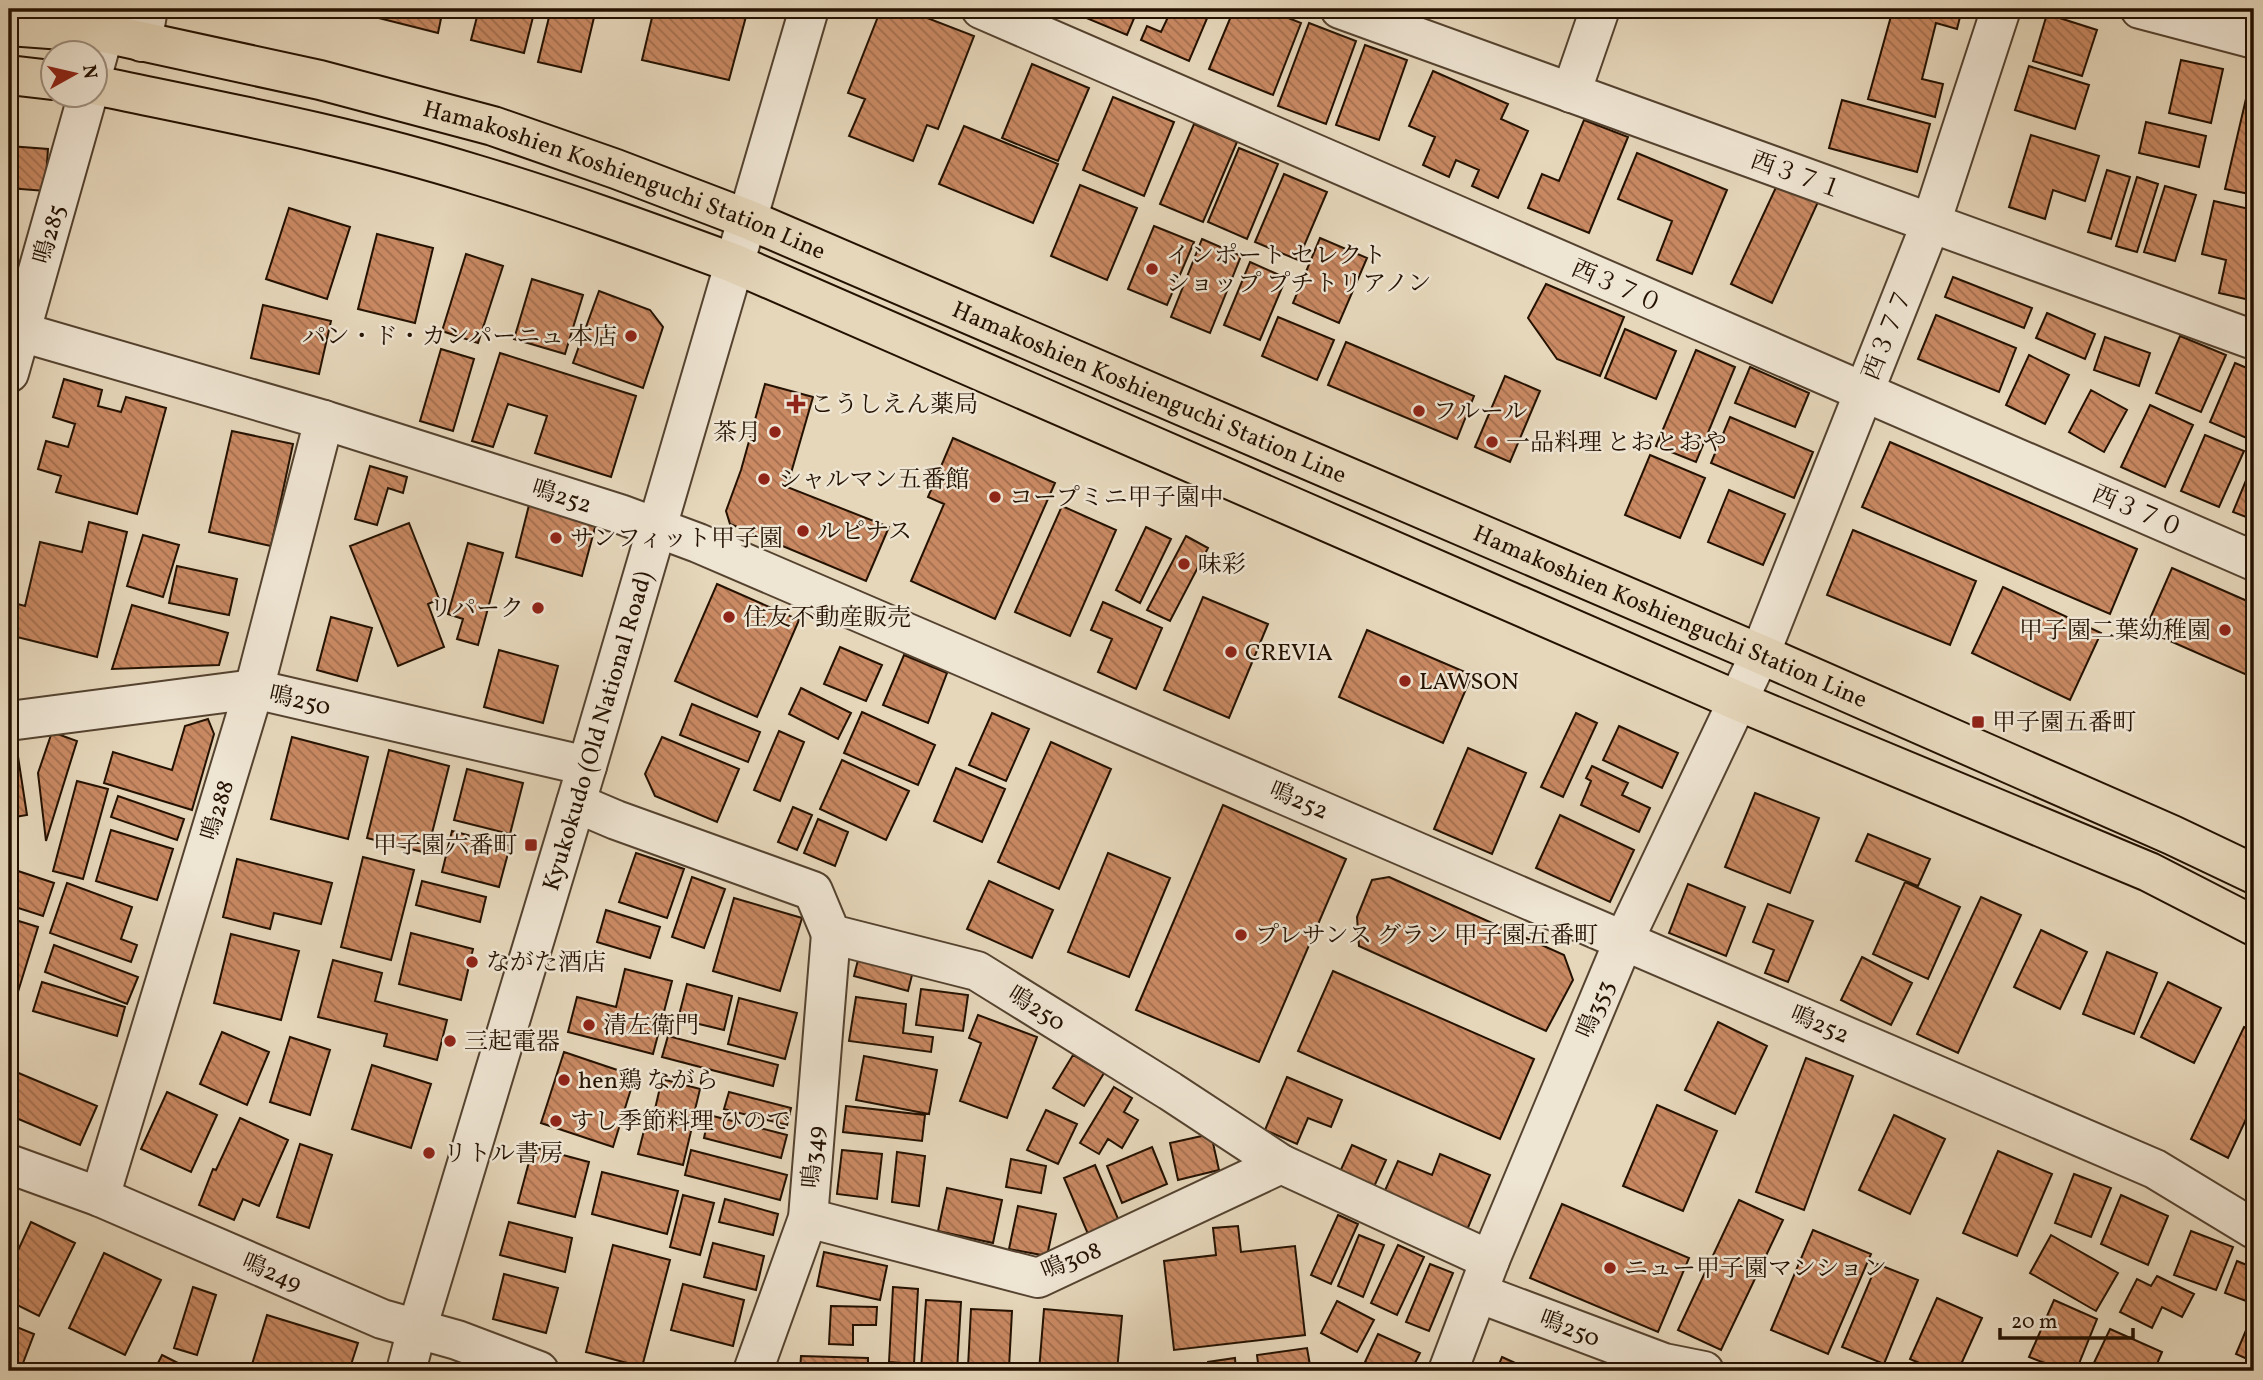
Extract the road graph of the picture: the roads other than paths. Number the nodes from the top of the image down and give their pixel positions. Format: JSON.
{"nodes":[{"id":1,"x":809,"y":9,"type":"edge"},
{"id":2,"x":981,"y":9,"type":"edge"},
{"id":3,"x":1340,"y":9,"type":"edge"},
{"id":4,"x":1600,"y":9,"type":"edge"},
{"id":5,"x":2001,"y":9,"type":"edge"},
{"id":6,"x":2140,"y":9,"type":"edge"},
{"id":7,"x":145,"y":25,"type":"edge"},
{"id":8,"x":9,"y":26,"type":"edge"},
{"id":9,"x":104,"y":33,"type":"junction"},
{"id":10,"x":103,"y":38,"type":"edge"},
{"id":11,"x":2254,"y":39,"type":"edge"},
{"id":12,"x":9,"y":75,"type":"edge"},
{"id":13,"x":38,"y":78,"type":"edge"},
{"id":14,"x":108,"y":88,"type":"edge"},
{"id":15,"x":1571,"y":93,"type":"junction"},
{"id":16,"x":84,"y":108,"type":"edge"},
{"id":17,"x":747,"y":219,"type":"junction"},
{"id":18,"x":1931,"y":223,"type":"junction"},
{"id":19,"x":733,"y":263,"type":"junction"},
{"id":20,"x":15,"y":331,"type":"edge"},
{"id":21,"x":2254,"y":340,"type":"edge"},
{"id":22,"x":9,"y":373,"type":"edge"},
{"id":23,"x":1864,"y":393,"type":"junction"},
{"id":24,"x":324,"y":420,"type":"junction"},
{"id":25,"x":657,"y":527,"type":"junction"},
{"id":26,"x":2254,"y":561,"type":"edge"},
{"id":27,"x":1760,"y":654,"type":"junction"},
{"id":28,"x":254,"y":689,"type":"junction"},
{"id":29,"x":1738,"y":701,"type":"junction"},
{"id":30,"x":9,"y":721,"type":"edge"},
{"id":31,"x":587,"y":766,"type":"junction"},
{"id":32,"x":576,"y":803,"type":"junction"},
{"id":33,"x":2254,"y":874,"type":"edge"},
{"id":34,"x":2254,"y":926,"type":"edge"},
{"id":35,"x":831,"y":934,"type":"junction"},
{"id":36,"x":1624,"y":940,"type":"junction"},
{"id":37,"x":9,"y":1164,"type":"edge"},
{"id":38,"x":1282,"y":1164,"type":"junction"},
{"id":39,"x":100,"y":1197,"type":"junction"},
{"id":40,"x":808,"y":1217,"type":"junction"},
{"id":41,"x":2254,"y":1229,"type":"edge"},
{"id":42,"x":1484,"y":1276,"type":"junction"},
{"id":43,"x":417,"y":1329,"type":"junction"},
{"id":44,"x":406,"y":1371,"type":"edge"},
{"id":45,"x":538,"y":1371,"type":"edge"},
{"id":46,"x":753,"y":1371,"type":"edge"},
{"id":47,"x":1448,"y":1371,"type":"edge"},
{"id":48,"x":1704,"y":1371,"type":"edge"}],
"edges":[{"from":1,"to":17,"type":"street","name":"Kyukokudo (Old National Road)"},
{"from":2,"to":23,"type":"street","name":"西３７０"},
{"from":3,"to":15,"type":"street","name":"西３７１"},
{"from":4,"to":15,"type":"street"},
{"from":5,"to":18,"type":"street","name":"西３７７"},
{"from":6,"to":11,"type":"street"},
{"from":7,"to":9,"type":"main road","name":"Hamakoshien Koshienguchi Station Line"},
{"from":7,"to":17,"type":"main road","name":"Hamakoshien Koshienguchi Station Line"},
{"from":8,"to":9,"type":"main road","name":"Hamakoshien Koshienguchi Station Line"},
{"from":9,"to":10,"type":"street"},
{"from":12,"to":13,"type":"main road"},
{"from":14,"to":19,"type":"main road","name":"Hamakoshien Koshienguchi Station Line"},
{"from":15,"to":18,"type":"street","name":"西３７１"},
{"from":16,"to":20,"type":"street","name":"鳴285"},
{"from":17,"to":19,"type":"street","name":"Kyukokudo (Old National Road)"},
{"from":17,"to":27,"type":"main road","name":"Hamakoshien Koshienguchi Station Line"},
{"from":18,"to":21,"type":"street","name":"西３７１"},
{"from":18,"to":23,"type":"street","name":"西３７７"},
{"from":19,"to":25,"type":"street","name":"Kyukokudo (Old National Road)"},
{"from":19,"to":29,"type":"main road","name":"Hamakoshien Koshienguchi Station Line"},
{"from":20,"to":22,"type":"street","name":"鳴285"},
{"from":20,"to":24,"type":"street","name":"鳴252"},
{"from":23,"to":26,"type":"street","name":"西３７０"},
{"from":23,"to":27,"type":"street","name":"西３７７"},
{"from":24,"to":25,"type":"street","name":"鳴252"},
{"from":24,"to":28,"type":"street","name":"鳴288"},
{"from":25,"to":31,"type":"street","name":"Kyukokudo (Old National Road)"},
{"from":25,"to":36,"type":"street","name":"鳴252"},
{"from":27,"to":29,"type":"street","name":"鳴353"},
{"from":27,"to":33,"type":"main road","name":"Hamakoshien Koshienguchi Station Line"},
{"from":28,"to":30,"type":"street","name":"鳴250"},
{"from":28,"to":31,"type":"street","name":"鳴250"},
{"from":28,"to":39,"type":"street","name":"鳴288"},
{"from":29,"to":34,"type":"main road","name":"Hamakoshien Koshienguchi Station Line"},
{"from":29,"to":36,"type":"street","name":"鳴353"},
{"from":31,"to":32,"type":"street","name":"Kyukokudo (Old National Road)"},
{"from":32,"to":35,"type":"street"},
{"from":32,"to":43,"type":"street","name":"Kyukokudo (Old National Road)"},
{"from":35,"to":38,"type":"street","name":"鳴250"},
{"from":35,"to":40,"type":"street","name":"鳴349"},
{"from":36,"to":41,"type":"street","name":"鳴252"},
{"from":36,"to":42,"type":"street","name":"鳴353"},
{"from":37,"to":39,"type":"street","name":"鳴249"},
{"from":38,"to":40,"type":"street","name":"鳴308"},
{"from":38,"to":42,"type":"street","name":"鳴250"},
{"from":39,"to":43,"type":"street","name":"鳴249"},
{"from":40,"to":46,"type":"street","name":"鳴349"},
{"from":42,"to":47,"type":"street","name":"鳴353"},
{"from":42,"to":48,"type":"street","name":"鳴250"},
{"from":43,"to":44,"type":"street","name":"Kyukokudo (Old National Road)"},
{"from":43,"to":45,"type":"street","name":"鳴249"}]}
